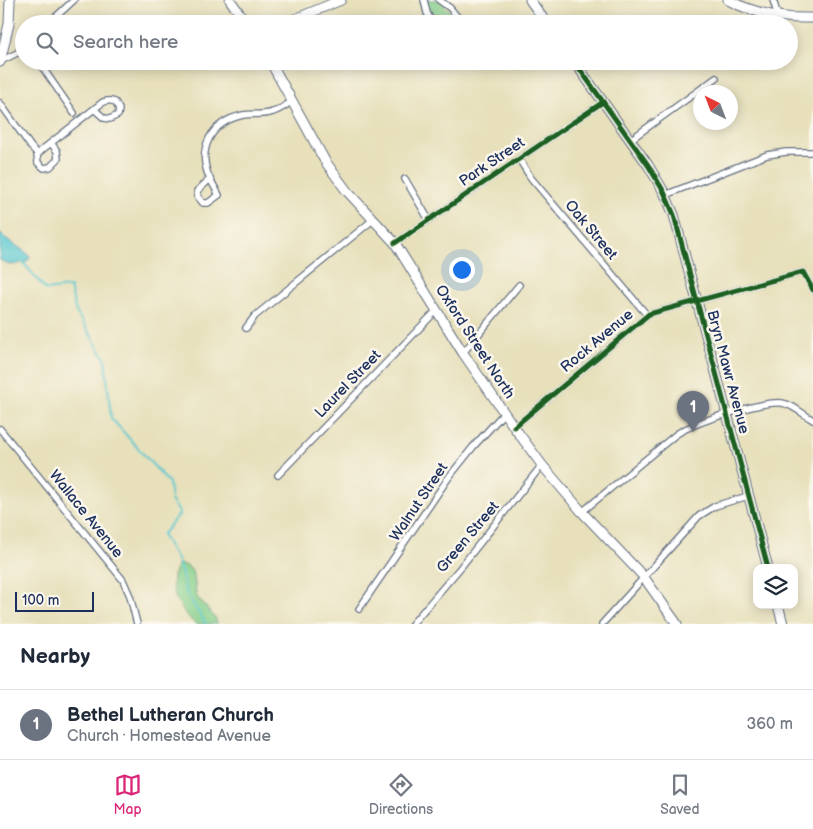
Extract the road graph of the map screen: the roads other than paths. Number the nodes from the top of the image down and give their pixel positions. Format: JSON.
{"nodes":[{"id":1,"x":10,"y":0,"type":"edge"},
{"id":2,"x":74,"y":0,"type":"edge"},
{"id":3,"x":230,"y":0,"type":"edge"},
{"id":4,"x":341,"y":0,"type":"edge"},
{"id":5,"x":424,"y":0,"type":"edge"},
{"id":6,"x":439,"y":0,"type":"edge"},
{"id":7,"x":530,"y":0,"type":"edge"},
{"id":8,"x":728,"y":0,"type":"edge"},
{"id":9,"x":773,"y":0,"type":"edge"},
{"id":10,"x":58,"y":15,"type":"edge"},
{"id":11,"x":241,"y":15,"type":"edge"},
{"id":12,"x":305,"y":15,"type":"edge"},
{"id":13,"x":428,"y":15,"type":"edge"},
{"id":14,"x":456,"y":15,"type":"edge"},
{"id":15,"x":541,"y":15,"type":"edge"},
{"id":16,"x":774,"y":15,"type":"edge"},
{"id":17,"x":778,"y":15,"type":"edge"},
{"id":18,"x":798,"y":17,"type":"edge"},
{"id":19,"x":813,"y":18,"type":"edge"},
{"id":20,"x":15,"y":55,"type":"edge"},
{"id":21,"x":0,"y":61,"type":"edge"},
{"id":22,"x":44,"y":70,"type":"edge"},
{"id":23,"x":275,"y":70,"type":"edge"},
{"id":24,"x":580,"y":70,"type":"edge"},
{"id":25,"x":716,"y":78,"type":"dead end"},
{"id":26,"x":293,"y":100,"type":"junction"},
{"id":27,"x":603,"y":102,"type":"junction"},
{"id":28,"x":0,"y":103,"type":"edge"},
{"id":29,"x":94,"y":109,"type":"dead end"},
{"id":30,"x":74,"y":114,"type":"dead end"},
{"id":31,"x":630,"y":140,"type":"junction"},
{"id":32,"x":50,"y":143,"type":"junction"},
{"id":33,"x":813,"y":152,"type":"edge"},
{"id":34,"x":38,"y":154,"type":"junction"},
{"id":35,"x":518,"y":159,"type":"junction"},
{"id":36,"x":210,"y":179,"type":"dead end"},
{"id":37,"x":405,"y":179,"type":"dead end"},
{"id":38,"x":665,"y":195,"type":"junction"},
{"id":39,"x":374,"y":219,"type":"junction"},
{"id":40,"x":429,"y":220,"type":"junction"},
{"id":41,"x":395,"y":243,"type":"junction"},
{"id":42,"x":519,"y":285,"type":"dead end"},
{"id":43,"x":813,"y":290,"type":"edge"},
{"id":44,"x":697,"y":301,"type":"junction"},
{"id":45,"x":437,"y":310,"type":"junction"},
{"id":46,"x":647,"y":315,"type":"junction"},
{"id":47,"x":246,"y":328,"type":"dead end"},
{"id":48,"x":463,"y":353,"type":"junction"},
{"id":49,"x":504,"y":413,"type":"junction"},
{"id":50,"x":726,"y":414,"type":"junction"},
{"id":51,"x":813,"y":420,"type":"edge"},
{"id":52,"x":514,"y":427,"type":"junction"},
{"id":53,"x":0,"y":428,"type":"edge"},
{"id":54,"x":542,"y":465,"type":"junction"},
{"id":55,"x":278,"y":476,"type":"dead end"},
{"id":56,"x":748,"y":496,"type":"junction"},
{"id":57,"x":582,"y":512,"type":"junction"},
{"id":58,"x":767,"y":564,"type":"edge"},
{"id":59,"x":644,"y":577,"type":"junction"},
{"id":60,"x":359,"y":609,"type":"dead end"},
{"id":61,"x":779,"y":609,"type":"edge"},
{"id":62,"x":137,"y":624,"type":"edge"},
{"id":63,"x":412,"y":624,"type":"edge"},
{"id":64,"x":602,"y":624,"type":"edge"},
{"id":65,"x":677,"y":624,"type":"edge"},
{"id":66,"x":783,"y":624,"type":"edge"}],
"edges":[{"from":1,"to":21,"type":"main road"},
{"from":2,"to":10,"type":"street"},
{"from":3,"to":11,"type":"main road"},
{"from":4,"to":12,"type":"main road"},
{"from":5,"to":13,"type":"street"},
{"from":6,"to":14,"type":"street"},
{"from":7,"to":15,"type":"main road"},
{"from":8,"to":16,"type":"main road"},
{"from":9,"to":17,"type":"street"},
{"from":18,"to":19,"type":"main road"},
{"from":20,"to":21,"type":"street"},
{"from":22,"to":30,"type":"street"},
{"from":23,"to":26,"type":"main road","name":"Oxford Street North"},
{"from":24,"to":27,"type":"main road","name":"Bryn Mawr Avenue"},
{"from":25,"to":31,"type":"street"},
{"from":26,"to":36,"type":"street"},
{"from":26,"to":39,"type":"main road","name":"Oxford Street North"},
{"from":27,"to":31,"type":"main road","name":"Bryn Mawr Avenue"},
{"from":27,"to":35,"type":"street","name":"Park Street"},
{"from":28,"to":34,"type":"street"},
{"from":29,"to":32,"type":"street"},
{"from":31,"to":38,"type":"main road","name":"Bryn Mawr Avenue"},
{"from":32,"to":34,"type":"street"},
{"from":32,"to":34,"type":"street"},
{"from":33,"to":38,"type":"street"},
{"from":35,"to":40,"type":"street","name":"Park Street"},
{"from":35,"to":46,"type":"street","name":"Oak Street"},
{"from":37,"to":40,"type":"street"},
{"from":38,"to":44,"type":"main road","name":"Bryn Mawr Avenue"},
{"from":39,"to":41,"type":"main road","name":"Oxford Street North"},
{"from":39,"to":47,"type":"street"},
{"from":40,"to":41,"type":"street","name":"Park Street"},
{"from":41,"to":45,"type":"main road","name":"Oxford Street North"},
{"from":42,"to":48,"type":"street"},
{"from":43,"to":44,"type":"street","name":"Rock Avenue"},
{"from":44,"to":46,"type":"street","name":"Rock Avenue"},
{"from":44,"to":50,"type":"main road","name":"Bryn Mawr Avenue"},
{"from":45,"to":48,"type":"main road","name":"Oxford Street North"},
{"from":45,"to":55,"type":"street","name":"Laurel Street"},
{"from":46,"to":52,"type":"street","name":"Rock Avenue"},
{"from":48,"to":49,"type":"main road","name":"Oxford Street North"},
{"from":49,"to":52,"type":"main road","name":"Oxford Street North"},
{"from":49,"to":60,"type":"street","name":"Walnut Street"},
{"from":50,"to":51,"type":"street"},
{"from":50,"to":56,"type":"main road","name":"Bryn Mawr Avenue"},
{"from":50,"to":57,"type":"street"},
{"from":52,"to":54,"type":"main road","name":"Oxford Street North"},
{"from":53,"to":62,"type":"street","name":"Wallace Avenue"},
{"from":54,"to":57,"type":"main road","name":"Oxford Street North"},
{"from":54,"to":63,"type":"street","name":"Green Street"},
{"from":56,"to":58,"type":"main road","name":"Bryn Mawr Avenue"},
{"from":56,"to":59,"type":"street"},
{"from":57,"to":59,"type":"main road","name":"Oxford Street North"},
{"from":59,"to":64,"type":"street"},
{"from":59,"to":65,"type":"main road","name":"Oxford Street North"},
{"from":61,"to":66,"type":"main road"}]}
